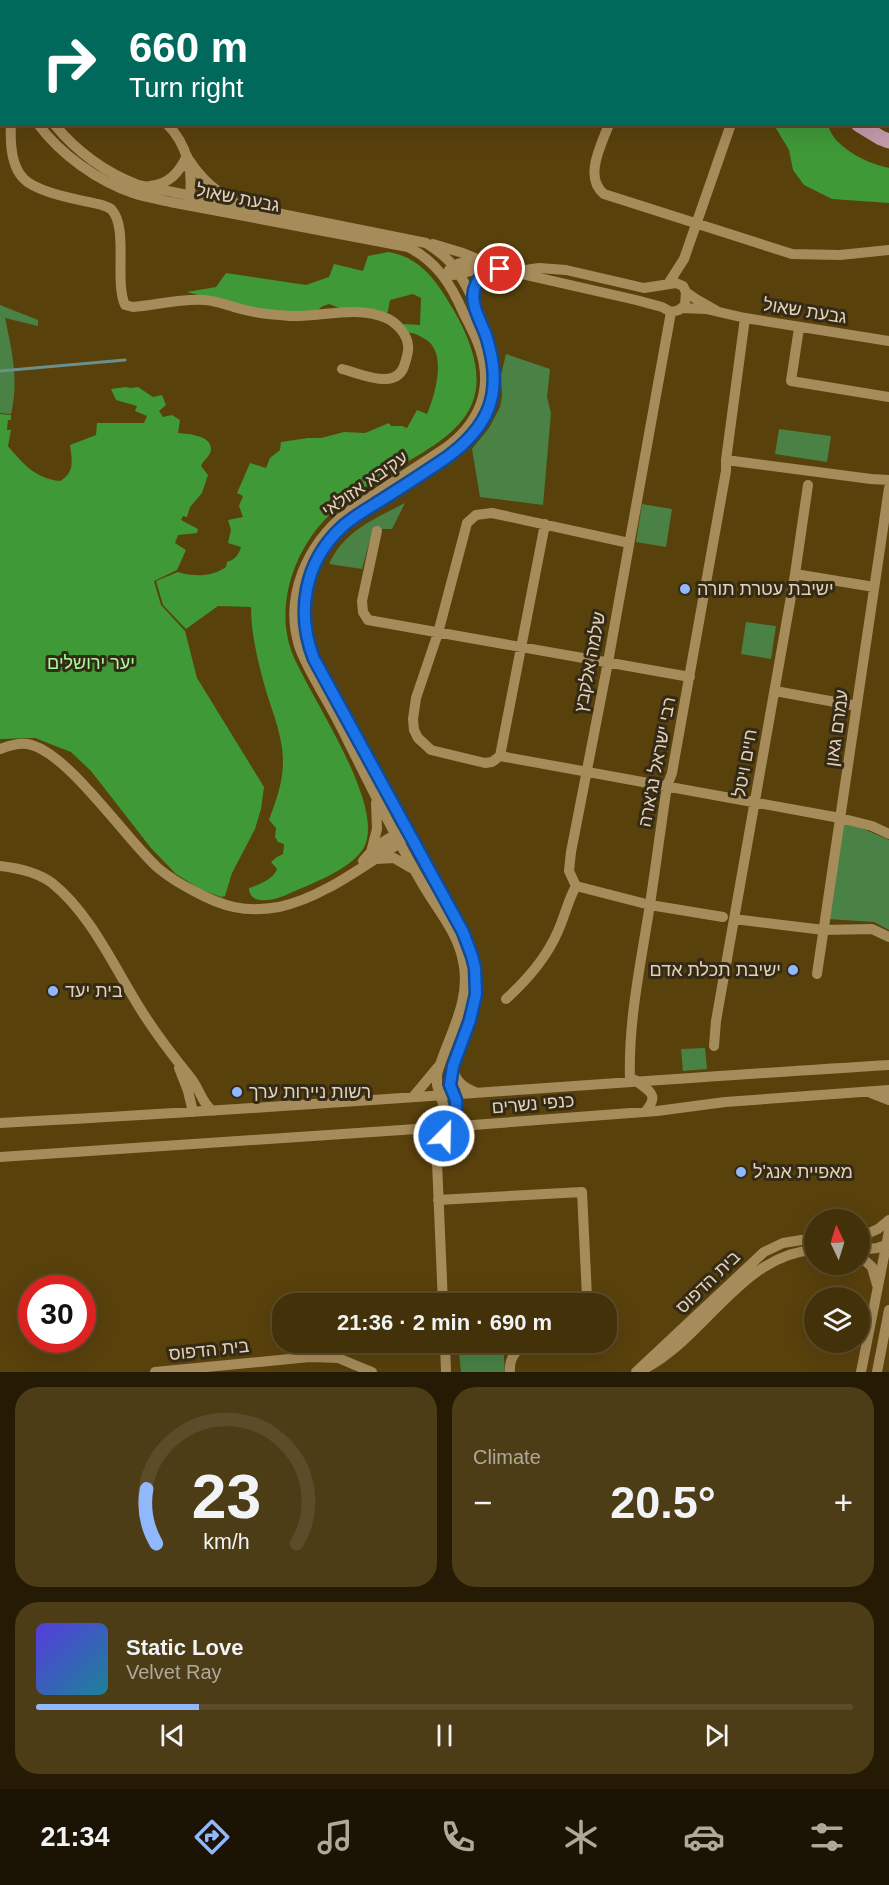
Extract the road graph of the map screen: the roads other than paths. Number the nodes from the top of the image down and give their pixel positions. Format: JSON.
{"nodes":[{"id":1,"x":11,"y":126,"type":"edge"},
{"id":2,"x":40,"y":126,"type":"edge"},
{"id":3,"x":56,"y":126,"type":"edge"},
{"id":4,"x":169,"y":126,"type":"edge"},
{"id":5,"x":608,"y":126,"type":"edge"},
{"id":6,"x":730,"y":126,"type":"edge"},
{"id":7,"x":861,"y":126,"type":"edge"},
{"id":8,"x":889,"y":141,"type":"edge"},
{"id":9,"x":187,"y":156,"type":"junction"},
{"id":10,"x":146,"y":187,"type":"junction"},
{"id":11,"x":189,"y":201,"type":"junction"},
{"id":12,"x":239,"y":206,"type":"junction"},
{"id":13,"x":696,"y":224,"type":"junction"},
{"id":14,"x":426,"y":243,"type":"junction"},
{"id":15,"x":889,"y":250,"type":"edge"},
{"id":16,"x":684,"y":259,"type":"junction"},
{"id":17,"x":486,"y":266,"type":"junction"},
{"id":18,"x":456,"y":269,"type":"junction"},
{"id":19,"x":513,"y":272,"type":"junction"},
{"id":20,"x":444,"y":277,"type":"junction"},
{"id":21,"x":610,"y":281,"type":"junction"},
{"id":22,"x":666,"y":284,"type":"junction"},
{"id":23,"x":594,"y":289,"type":"junction"},
{"id":24,"x":684,"y":289,"type":"junction"},
{"id":25,"x":473,"y":302,"type":"junction"},
{"id":26,"x":682,"y":308,"type":"junction"},
{"id":27,"x":666,"y":309,"type":"junction"},
{"id":28,"x":717,"y":311,"type":"junction"},
{"id":29,"x":745,"y":318,"type":"junction"},
{"id":30,"x":799,"y":328,"type":"junction"},
{"id":31,"x":889,"y":341,"type":"edge"},
{"id":32,"x":342,"y":369,"type":"dead end"},
{"id":33,"x":889,"y":397,"type":"edge"},
{"id":34,"x":726,"y":460,"type":"junction"},
{"id":35,"x":889,"y":480,"type":"edge"},
{"id":36,"x":807,"y":485,"type":"dead end"},
{"id":37,"x":889,"y":488,"type":"edge"},
{"id":38,"x":545,"y":524,"type":"junction"},
{"id":39,"x":377,"y":531,"type":"dead end"},
{"id":40,"x":629,"y":543,"type":"junction"},
{"id":41,"x":795,"y":574,"type":"junction"},
{"id":42,"x":874,"y":587,"type":"junction"},
{"id":43,"x":438,"y":633,"type":"junction"},
{"id":44,"x":521,"y":647,"type":"junction"},
{"id":45,"x":608,"y":662,"type":"junction"},
{"id":46,"x":690,"y":676,"type":"junction"},
{"id":47,"x":775,"y":691,"type":"junction"},
{"id":48,"x":857,"y":706,"type":"junction"},
{"id":49,"x":0,"y":749,"type":"edge"},
{"id":50,"x":500,"y":756,"type":"junction"},
{"id":51,"x":586,"y":772,"type":"junction"},
{"id":52,"x":667,"y":786,"type":"junction"},
{"id":53,"x":375,"y":796,"type":"junction"},
{"id":54,"x":755,"y":802,"type":"junction"},
{"id":55,"x":840,"y":818,"type":"junction"},
{"id":56,"x":408,"y":833,"type":"junction"},
{"id":57,"x":889,"y":834,"type":"edge"},
{"id":58,"x":397,"y":839,"type":"junction"},
{"id":59,"x":371,"y":856,"type":"junction"},
{"id":60,"x":0,"y":866,"type":"edge"},
{"id":61,"x":416,"y":872,"type":"junction"},
{"id":62,"x":576,"y":886,"type":"junction"},
{"id":63,"x":650,"y":905,"type":"junction"},
{"id":64,"x":723,"y":917,"type":"dead end"},
{"id":65,"x":734,"y":919,"type":"junction"},
{"id":66,"x":824,"y":930,"type":"junction"},
{"id":67,"x":889,"y":937,"type":"edge"},
{"id":68,"x":817,"y":974,"type":"dead end"},
{"id":69,"x":506,"y":999,"type":"dead end"},
{"id":70,"x":714,"y":1046,"type":"dead end"},
{"id":71,"x":177,"y":1062,"type":"junction"},
{"id":72,"x":889,"y":1065,"type":"edge"},
{"id":73,"x":440,"y":1066,"type":"junction"},
{"id":74,"x":453,"y":1066,"type":"junction"},
{"id":75,"x":632,"y":1078,"type":"junction"},
{"id":76,"x":889,"y":1090,"type":"edge"},
{"id":77,"x":476,"y":1092,"type":"junction"},
{"id":78,"x":862,"y":1092,"type":"junction"},
{"id":79,"x":453,"y":1094,"type":"junction"},
{"id":80,"x":440,"y":1095,"type":"junction"},
{"id":81,"x":413,"y":1097,"type":"junction"},
{"id":82,"x":889,"y":1100,"type":"edge"},
{"id":83,"x":213,"y":1111,"type":"junction"},
{"id":84,"x":193,"y":1112,"type":"junction"},
{"id":85,"x":645,"y":1112,"type":"junction"},
{"id":86,"x":0,"y":1123,"type":"edge"},
{"id":87,"x":441,"y":1128,"type":"junction"},
{"id":88,"x":0,"y":1156,"type":"edge"},
{"id":89,"x":438,"y":1200,"type":"junction"},
{"id":90,"x":889,"y":1220,"type":"edge"},
{"id":91,"x":889,"y":1231,"type":"edge"},
{"id":92,"x":870,"y":1233,"type":"edge"},
{"id":93,"x":804,"y":1240,"type":"edge"},
{"id":94,"x":870,"y":1241,"type":"edge"},
{"id":95,"x":888,"y":1249,"type":"edge"},
{"id":96,"x":870,"y":1250,"type":"edge"},
{"id":97,"x":804,"y":1252,"type":"edge"},
{"id":98,"x":870,"y":1265,"type":"edge"},
{"id":99,"x":878,"y":1288,"type":"junction"},
{"id":100,"x":442,"y":1293,"type":"edge"},
{"id":101,"x":587,"y":1293,"type":"edge"},
{"id":102,"x":889,"y":1310,"type":"edge"},
{"id":103,"x":445,"y":1353,"type":"edge"},
{"id":104,"x":515,"y":1353,"type":"edge"},
{"id":105,"x":640,"y":1370,"type":"edge"},
{"id":106,"x":155,"y":1372,"type":"edge"},
{"id":107,"x":372,"y":1372,"type":"edge"},
{"id":108,"x":446,"y":1372,"type":"edge"},
{"id":109,"x":510,"y":1372,"type":"edge"},
{"id":110,"x":861,"y":1372,"type":"edge"},
{"id":111,"x":877,"y":1372,"type":"edge"}],
"edges":[{"from":1,"to":32,"type":"street"},
{"from":2,"to":11,"type":"street","name":"גבעת שאול"},
{"from":3,"to":10,"type":"street","name":"גבעת שאול"},
{"from":4,"to":9,"type":"street"},
{"from":5,"to":13,"type":"street"},
{"from":6,"to":13,"type":"street"},
{"from":7,"to":8,"type":"main road"},
{"from":9,"to":10,"type":"street"},
{"from":9,"to":11,"type":"street"},
{"from":9,"to":12,"type":"street"},
{"from":10,"to":11,"type":"street","name":"גבעת שאול"},
{"from":11,"to":12,"type":"street","name":"גבעת שאול"},
{"from":11,"to":20,"type":"street","name":"גבעת שאול"},
{"from":12,"to":14,"type":"street","name":"גבעת שאול"},
{"from":13,"to":15,"type":"street"},
{"from":13,"to":16,"type":"street"},
{"from":14,"to":17,"type":"street"},
{"from":14,"to":18,"type":"street","name":"גבעת שאול"},
{"from":16,"to":22,"type":"street"},
{"from":16,"to":24,"type":"street"},
{"from":17,"to":18,"type":"street"},
{"from":17,"to":19,"type":"street"},
{"from":17,"to":25,"type":"street"},
{"from":18,"to":20,"type":"street"},
{"from":18,"to":25,"type":"street","name":"עקיבא אזולאי"},
{"from":19,"to":21,"type":"street"},
{"from":19,"to":23,"type":"street"},
{"from":20,"to":53,"type":"street","name":"עקיבא אזולאי"},
{"from":21,"to":22,"type":"street"},
{"from":21,"to":23,"type":"street"},
{"from":22,"to":24,"type":"street"},
{"from":22,"to":27,"type":"street"},
{"from":23,"to":27,"type":"street"},
{"from":24,"to":26,"type":"street"},
{"from":24,"to":28,"type":"street","name":"גבעת שאול"},
{"from":25,"to":56,"type":"street","name":"עקיבא אזולאי"},
{"from":26,"to":27,"type":"street"},
{"from":26,"to":28,"type":"street","name":"גבעת שאול"},
{"from":27,"to":40,"type":"street","name":"שלמה אלקבץ"},
{"from":28,"to":29,"type":"street","name":"גבעת שאול"},
{"from":29,"to":30,"type":"street","name":"גבעת שאול"},
{"from":29,"to":34,"type":"street","name":"רבי ישראל נג'ארה"},
{"from":30,"to":31,"type":"street","name":"גבעת שאול"},
{"from":30,"to":33,"type":"street"},
{"from":34,"to":35,"type":"street"},
{"from":34,"to":46,"type":"street","name":"רבי ישראל נג'ארה"},
{"from":36,"to":41,"type":"street","name":"חיים ויטל"},
{"from":37,"to":42,"type":"street","name":"עמרם גאון"},
{"from":38,"to":40,"type":"street"},
{"from":38,"to":43,"type":"street"},
{"from":38,"to":44,"type":"street"},
{"from":39,"to":43,"type":"street"},
{"from":40,"to":45,"type":"street","name":"שלמה אלקבץ"},
{"from":41,"to":42,"type":"street"},
{"from":41,"to":47,"type":"street","name":"חיים ויטל"},
{"from":42,"to":48,"type":"street","name":"עמרם גאון"},
{"from":43,"to":44,"type":"street"},
{"from":43,"to":50,"type":"street"},
{"from":44,"to":45,"type":"street"},
{"from":44,"to":50,"type":"street"},
{"from":45,"to":46,"type":"street"},
{"from":45,"to":51,"type":"street","name":"שלמה אלקבץ"},
{"from":46,"to":52,"type":"street","name":"רבי ישראל נג'ארה"},
{"from":47,"to":48,"type":"street"},
{"from":47,"to":54,"type":"street","name":"חיים ויטל"},
{"from":48,"to":55,"type":"street","name":"עמרם גאון"},
{"from":49,"to":59,"type":"street"},
{"from":50,"to":51,"type":"street"},
{"from":51,"to":52,"type":"street"},
{"from":51,"to":62,"type":"street","name":"שלמה אלקבץ"},
{"from":52,"to":54,"type":"street"},
{"from":52,"to":63,"type":"street","name":"רבי ישראל נג'ארה"},
{"from":53,"to":58,"type":"street","name":"עקיבא אזולאי"},
{"from":53,"to":59,"type":"street"},
{"from":54,"to":55,"type":"street"},
{"from":54,"to":65,"type":"street","name":"חיים ויטל"},
{"from":55,"to":57,"type":"street"},
{"from":55,"to":66,"type":"street","name":"עמרם גאון"},
{"from":56,"to":58,"type":"street"},
{"from":56,"to":74,"type":"street","name":"עקיבא אזולאי"},
{"from":58,"to":59,"type":"street"},
{"from":58,"to":61,"type":"street","name":"עקיבא אזולאי"},
{"from":59,"to":61,"type":"street"},
{"from":60,"to":71,"type":"street"},
{"from":61,"to":73,"type":"street","name":"עקיבא אזולאי"},
{"from":62,"to":63,"type":"street"},
{"from":62,"to":69,"type":"street"},
{"from":63,"to":64,"type":"street"},
{"from":63,"to":75,"type":"street","name":"רבי ישראל נג'ארה"},
{"from":65,"to":66,"type":"street"},
{"from":65,"to":70,"type":"street","name":"חיים ויטל"},
{"from":66,"to":67,"type":"street"},
{"from":66,"to":68,"type":"street","name":"עמרם גאון"},
{"from":71,"to":83,"type":"street"},
{"from":71,"to":84,"type":"street"},
{"from":72,"to":75,"type":"street","name":"כנפי נשרים"},
{"from":73,"to":80,"type":"street","name":"עקיבא אזולאי"},
{"from":73,"to":81,"type":"street"},
{"from":74,"to":77,"type":"street"},
{"from":74,"to":79,"type":"street","name":"עקיבא אזולאי"},
{"from":75,"to":77,"type":"street","name":"כנפי נשרים"},
{"from":75,"to":85,"type":"street"},
{"from":76,"to":78,"type":"street","name":"כנפי נשרים"},
{"from":77,"to":79,"type":"street","name":"כנפי נשרים"},
{"from":78,"to":82,"type":"street"},
{"from":78,"to":85,"type":"street","name":"כנפי נשרים"},
{"from":79,"to":80,"type":"street","name":"כנפי נשרים"},
{"from":79,"to":87,"type":"street","name":"עקיבא אזולאי"},
{"from":80,"to":81,"type":"street","name":"כנפי נשרים"},
{"from":80,"to":87,"type":"street","name":"עקיבא אזולאי"},
{"from":81,"to":83,"type":"street","name":"כנפי נשרים"},
{"from":83,"to":84,"type":"street","name":"כנפי נשרים"},
{"from":84,"to":86,"type":"street","name":"כנפי נשרים"},
{"from":85,"to":87,"type":"street","name":"כנפי נשרים"},
{"from":87,"to":88,"type":"street","name":"כנפי נשרים"},
{"from":87,"to":89,"type":"street"},
{"from":89,"to":100,"type":"street"},
{"from":89,"to":101,"type":"street"},
{"from":90,"to":92,"type":"street"},
{"from":91,"to":95,"type":"street"},
{"from":93,"to":105,"type":"street","name":"בית הדפוס"},
{"from":94,"to":95,"type":"street"},
{"from":95,"to":96,"type":"street"},
{"from":95,"to":99,"type":"street"},
{"from":97,"to":105,"type":"street","name":"בית הדפוס"},
{"from":98,"to":99,"type":"street"},
{"from":99,"to":110,"type":"street"},
{"from":102,"to":111,"type":"street"},
{"from":103,"to":108,"type":"street"},
{"from":104,"to":109,"type":"street"},
{"from":106,"to":107,"type":"street","name":"בית הדפוס"}]}
